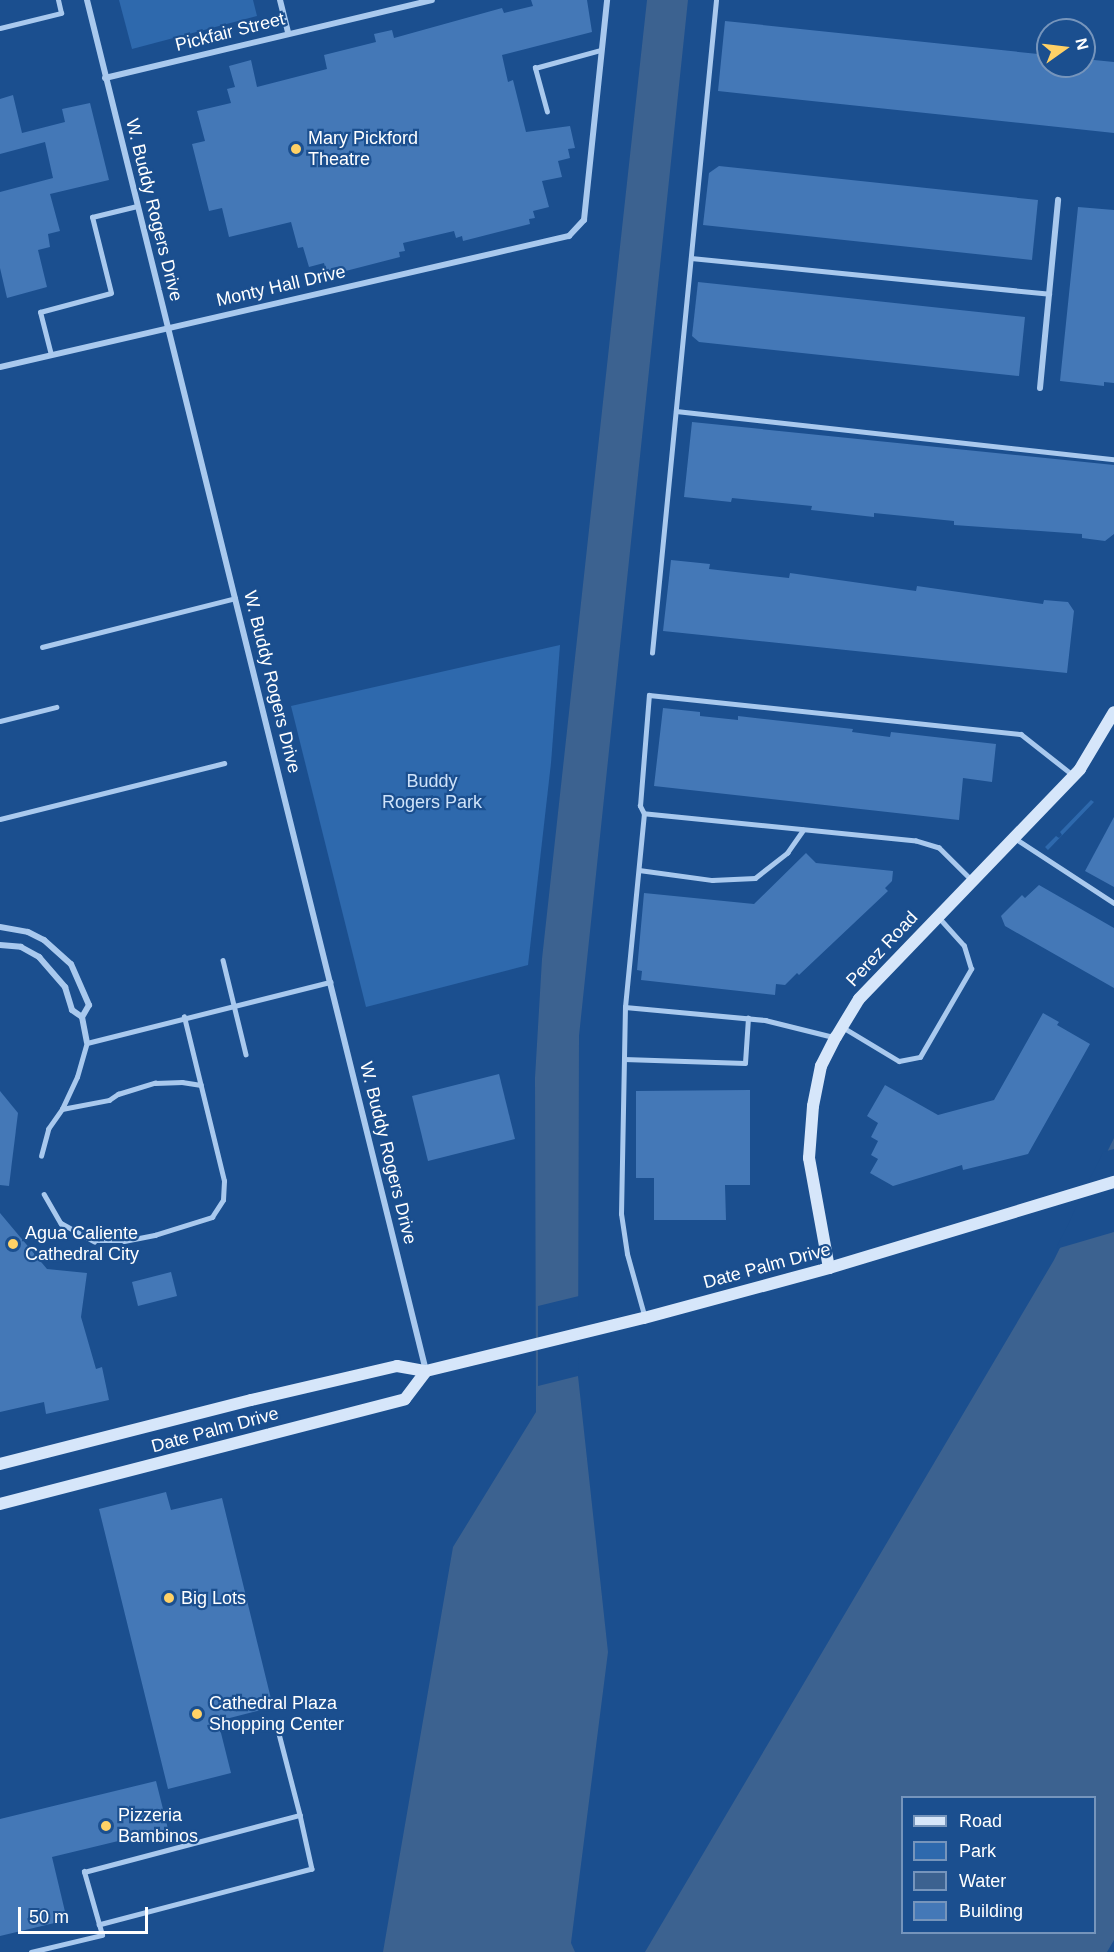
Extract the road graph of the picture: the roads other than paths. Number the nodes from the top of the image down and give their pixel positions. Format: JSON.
{"nodes":[{"id":1,"x":58,"y":0,"type":"edge"},
{"id":2,"x":87,"y":0,"type":"edge"},
{"id":3,"x":280,"y":0,"type":"edge"},
{"id":4,"x":432,"y":0,"type":"edge"},
{"id":5,"x":607,"y":0,"type":"edge"},
{"id":6,"x":716,"y":0,"type":"edge"},
{"id":7,"x":0,"y":28,"type":"edge"},
{"id":8,"x":288,"y":33,"type":"junction"},
{"id":9,"x":601,"y":50,"type":"junction"},
{"id":10,"x":105,"y":78,"type":"junction"},
{"id":11,"x":547,"y":112,"type":"dead end"},
{"id":12,"x":1058,"y":200,"type":"dead end"},
{"id":13,"x":137,"y":206,"type":"junction"},
{"id":14,"x":691,"y":258,"type":"junction"},
{"id":15,"x":1049,"y":294,"type":"junction"},
{"id":16,"x":168,"y":326,"type":"junction"},
{"id":17,"x":51,"y":355,"type":"junction"},
{"id":18,"x":0,"y":367,"type":"edge"},
{"id":19,"x":1040,"y":388,"type":"dead end"},
{"id":20,"x":676,"y":411,"type":"junction"},
{"id":21,"x":1114,"y":459,"type":"edge"},
{"id":22,"x":236,"y":598,"type":"junction"},
{"id":23,"x":42,"y":647,"type":"dead end"},
{"id":24,"x":652,"y":653,"type":"dead end"},
{"id":25,"x":56,"y":707,"type":"dead end"},
{"id":26,"x":1114,"y":712,"type":"edge"},
{"id":27,"x":0,"y":721,"type":"edge"},
{"id":28,"x":224,"y":763,"type":"dead end"},
{"id":29,"x":1073,"y":776,"type":"junction"},
{"id":30,"x":644,"y":814,"type":"junction"},
{"id":31,"x":0,"y":819,"type":"edge"},
{"id":32,"x":804,"y":830,"type":"junction"},
{"id":33,"x":1014,"y":838,"type":"junction"},
{"id":34,"x":639,"y":870,"type":"junction"},
{"id":35,"x":971,"y":880,"type":"junction"},
{"id":36,"x":1114,"y":903,"type":"edge"},
{"id":37,"x":937,"y":916,"type":"junction"},
{"id":38,"x":0,"y":927,"type":"edge"},
{"id":39,"x":0,"y":945,"type":"edge"},
{"id":40,"x":223,"y":960,"type":"dead end"},
{"id":41,"x":330,"y":982,"type":"junction"},
{"id":42,"x":234,"y":1005,"type":"junction"},
{"id":43,"x":625,"y":1007,"type":"junction"},
{"id":44,"x":82,"y":1017,"type":"junction"},
{"id":45,"x":184,"y":1017,"type":"junction"},
{"id":46,"x":748,"y":1018,"type":"junction"},
{"id":47,"x":839,"y":1032,"type":"junction"},
{"id":48,"x":87,"y":1043,"type":"junction"},
{"id":49,"x":246,"y":1054,"type":"dead end"},
{"id":50,"x":624,"y":1059,"type":"junction"},
{"id":51,"x":201,"y":1085,"type":"junction"},
{"id":52,"x":62,"y":1110,"type":"junction"},
{"id":53,"x":41,"y":1156,"type":"dead end"},
{"id":54,"x":1114,"y":1182,"type":"edge"},
{"id":55,"x":44,"y":1194,"type":"dead end"},
{"id":56,"x":829,"y":1268,"type":"junction"},
{"id":57,"x":644,"y":1318,"type":"junction"},
{"id":58,"x":426,"y":1371,"type":"junction"},
{"id":59,"x":0,"y":1464,"type":"edge"},
{"id":60,"x":0,"y":1504,"type":"edge"},
{"id":61,"x":276,"y":1722,"type":"dead end"},
{"id":62,"x":300,"y":1815,"type":"junction"},
{"id":63,"x":99,"y":1925,"type":"junction"},
{"id":64,"x":31,"y":1952,"type":"edge"}],
"edges":[{"from":1,"to":7,"type":"lane"},
{"from":2,"to":10,"type":"street","name":"W. Buddy Rogers Drive"},
{"from":3,"to":8,"type":"street"},
{"from":4,"to":8,"type":"street","name":"Pickfair Street"},
{"from":5,"to":9,"type":"street"},
{"from":6,"to":14,"type":"lane"},
{"from":8,"to":10,"type":"street","name":"Pickfair Street"},
{"from":9,"to":11,"type":"lane"},
{"from":9,"to":16,"type":"street","name":"Monty Hall Drive"},
{"from":10,"to":13,"type":"street","name":"W. Buddy Rogers Drive"},
{"from":12,"to":15,"type":"street"},
{"from":13,"to":16,"type":"street","name":"W. Buddy Rogers Drive"},
{"from":13,"to":17,"type":"lane"},
{"from":14,"to":15,"type":"lane"},
{"from":14,"to":20,"type":"lane"},
{"from":15,"to":19,"type":"street"},
{"from":16,"to":17,"type":"street","name":"Monty Hall Drive"},
{"from":16,"to":22,"type":"street","name":"W. Buddy Rogers Drive"},
{"from":17,"to":18,"type":"street","name":"Monty Hall Drive"},
{"from":20,"to":21,"type":"lane"},
{"from":20,"to":24,"type":"lane"},
{"from":22,"to":23,"type":"lane"},
{"from":22,"to":41,"type":"street","name":"W. Buddy Rogers Drive"},
{"from":25,"to":27,"type":"lane"},
{"from":26,"to":29,"type":"main road","name":"Perez Road"},
{"from":28,"to":31,"type":"lane"},
{"from":29,"to":30,"type":"lane"},
{"from":29,"to":33,"type":"main road","name":"Perez Road"},
{"from":30,"to":32,"type":"lane"},
{"from":30,"to":34,"type":"lane"},
{"from":32,"to":34,"type":"lane"},
{"from":32,"to":35,"type":"lane"},
{"from":33,"to":35,"type":"main road","name":"Perez Road"},
{"from":33,"to":36,"type":"lane"},
{"from":34,"to":43,"type":"lane"},
{"from":35,"to":37,"type":"main road","name":"Perez Road"},
{"from":37,"to":47,"type":"main road","name":"Perez Road"},
{"from":37,"to":47,"type":"lane"},
{"from":38,"to":44,"type":"street"},
{"from":39,"to":44,"type":"street"},
{"from":40,"to":42,"type":"lane"},
{"from":41,"to":42,"type":"lane"},
{"from":41,"to":58,"type":"street","name":"W. Buddy Rogers Drive"},
{"from":42,"to":45,"type":"lane"},
{"from":42,"to":49,"type":"lane"},
{"from":43,"to":46,"type":"lane"},
{"from":43,"to":50,"type":"lane"},
{"from":44,"to":48,"type":"street"},
{"from":45,"to":48,"type":"lane"},
{"from":45,"to":51,"type":"lane"},
{"from":46,"to":47,"type":"lane"},
{"from":46,"to":50,"type":"lane"},
{"from":47,"to":56,"type":"main road","name":"Perez Road"},
{"from":48,"to":52,"type":"lane"},
{"from":50,"to":57,"type":"lane"},
{"from":51,"to":52,"type":"lane"},
{"from":51,"to":55,"type":"lane"},
{"from":52,"to":53,"type":"lane"},
{"from":54,"to":56,"type":"main road","name":"Date Palm Drive"},
{"from":56,"to":57,"type":"main road","name":"Date Palm Drive"},
{"from":57,"to":58,"type":"main road","name":"Date Palm Drive"},
{"from":58,"to":59,"type":"main road","name":"Date Palm Drive"},
{"from":58,"to":60,"type":"main road","name":"Date Palm Drive"},
{"from":61,"to":62,"type":"lane"},
{"from":62,"to":63,"type":"lane"},
{"from":62,"to":63,"type":"lane"},
{"from":63,"to":64,"type":"lane"}]}
